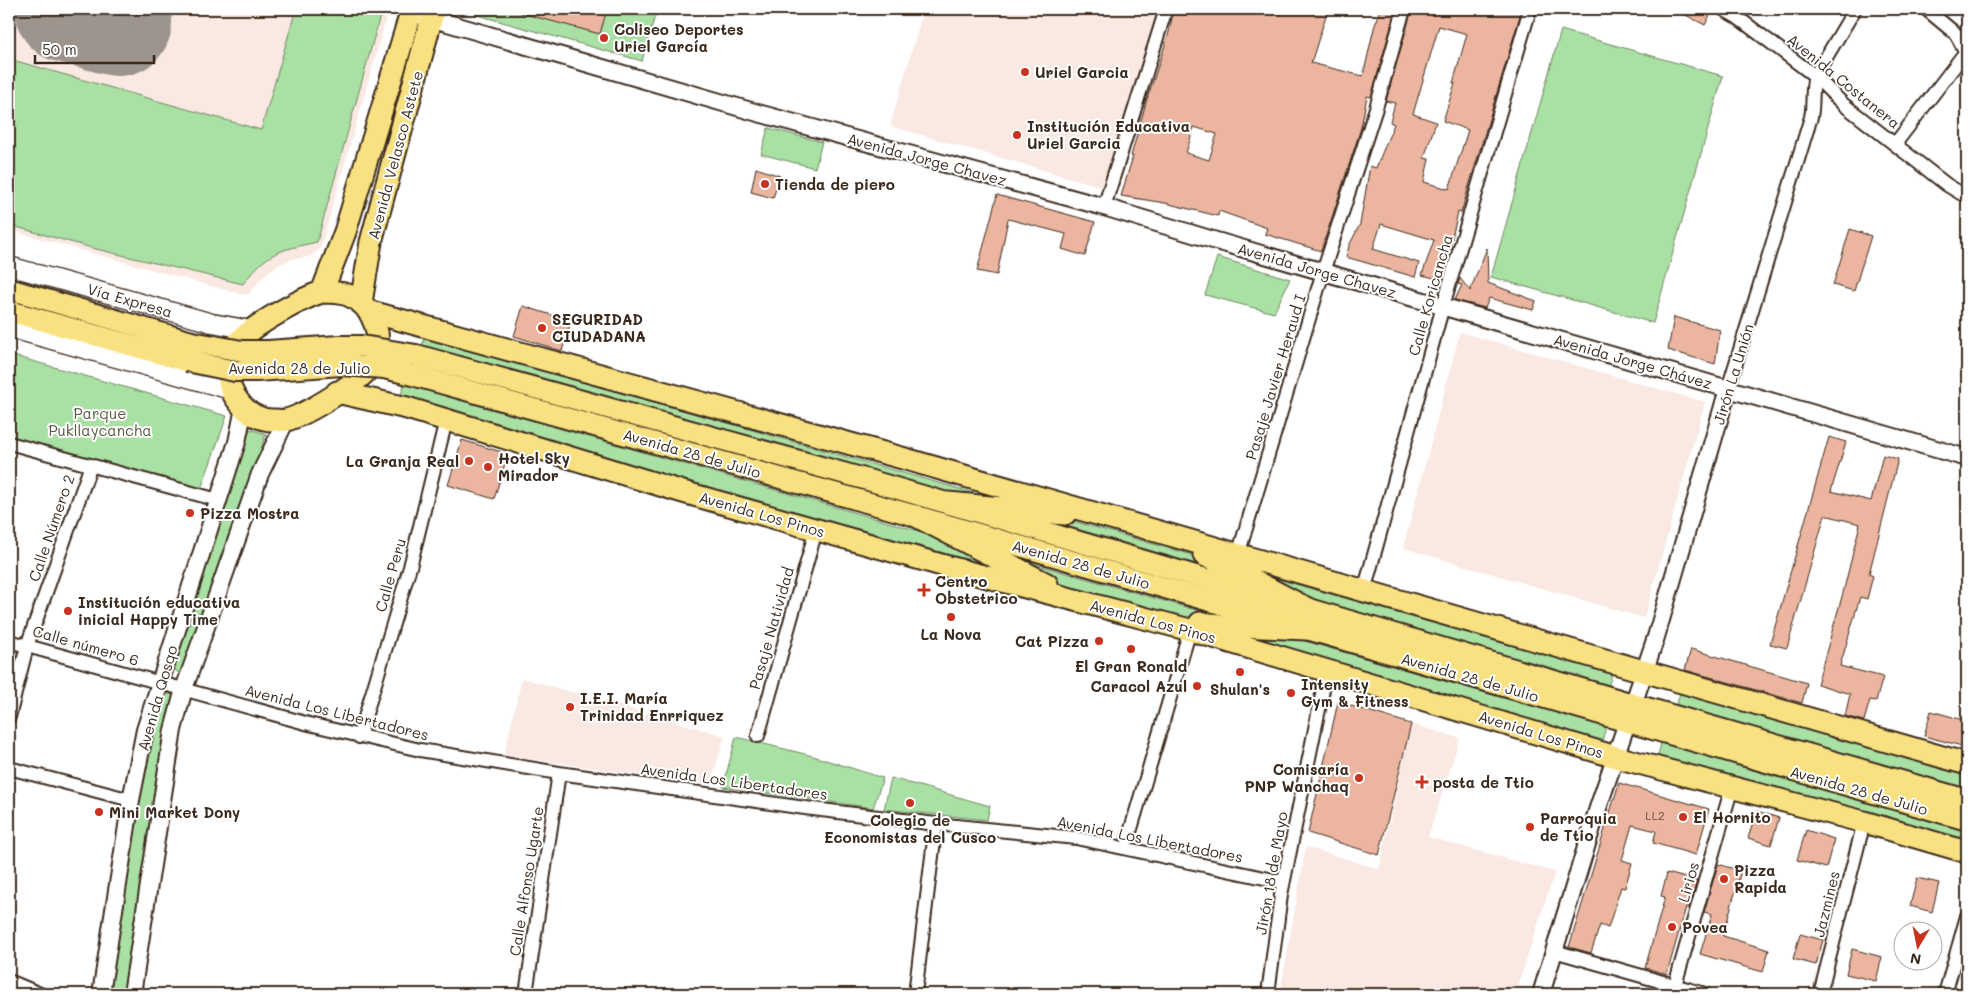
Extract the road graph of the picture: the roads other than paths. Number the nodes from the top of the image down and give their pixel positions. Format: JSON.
{"nodes":[{"id":1,"x":1166,"y":9,"type":"edge"},
{"id":2,"x":1404,"y":9,"type":"edge"},
{"id":3,"x":1530,"y":9,"type":"edge"},
{"id":4,"x":1723,"y":9,"type":"edge"},
{"id":5,"x":1855,"y":9,"type":"edge"},
{"id":6,"x":1926,"y":9,"type":"edge"},
{"id":7,"x":411,"y":11,"type":"edge"},
{"id":8,"x":1739,"y":13,"type":"edge"},
{"id":9,"x":433,"y":14,"type":"edge"},
{"id":10,"x":1967,"y":52,"type":"edge"},
{"id":11,"x":1815,"y":76,"type":"junction"},
{"id":12,"x":1895,"y":144,"type":"junction"},
{"id":13,"x":1967,"y":196,"type":"edge"},
{"id":14,"x":1104,"y":207,"type":"junction"},
{"id":15,"x":9,"y":266,"type":"edge"},
{"id":16,"x":1323,"y":272,"type":"junction"},
{"id":17,"x":9,"y":289,"type":"edge"},
{"id":18,"x":322,"y":292,"type":"junction"},
{"id":19,"x":1443,"y":306,"type":"junction"},
{"id":20,"x":364,"y":307,"type":"junction"},
{"id":21,"x":9,"y":311,"type":"edge"},
{"id":22,"x":9,"y":328,"type":"edge"},
{"id":23,"x":251,"y":330,"type":"junction"},
{"id":24,"x":190,"y":351,"type":"junction"},
{"id":25,"x":1728,"y":389,"type":"junction"},
{"id":26,"x":231,"y":390,"type":"junction"},
{"id":27,"x":337,"y":392,"type":"junction"},
{"id":28,"x":244,"y":408,"type":"junction"},
{"id":29,"x":286,"y":420,"type":"junction"},
{"id":30,"x":446,"y":420,"type":"junction"},
{"id":31,"x":9,"y":443,"type":"edge"},
{"id":32,"x":1967,"y":458,"type":"edge"},
{"id":33,"x":91,"y":465,"type":"junction"},
{"id":34,"x":218,"y":500,"type":"junction"},
{"id":35,"x":948,"y":503,"type":"junction"},
{"id":36,"x":916,"y":516,"type":"junction"},
{"id":37,"x":1105,"y":517,"type":"junction"},
{"id":38,"x":816,"y":530,"type":"junction"},
{"id":39,"x":1160,"y":532,"type":"junction"},
{"id":40,"x":1238,"y":555,"type":"junction"},
{"id":41,"x":1364,"y":591,"type":"junction"},
{"id":42,"x":1081,"y":601,"type":"junction"},
{"id":43,"x":1121,"y":612,"type":"junction"},
{"id":44,"x":1308,"y":619,"type":"junction"},
{"id":45,"x":1190,"y":630,"type":"junction"},
{"id":46,"x":9,"y":641,"type":"edge"},
{"id":47,"x":27,"y":646,"type":"junction"},
{"id":48,"x":1327,"y":670,"type":"junction"},
{"id":49,"x":1645,"y":671,"type":"junction"},
{"id":50,"x":159,"y":683,"type":"junction"},
{"id":51,"x":184,"y":690,"type":"junction"},
{"id":52,"x":1634,"y":704,"type":"junction"},
{"id":53,"x":9,"y":717,"type":"edge"},
{"id":54,"x":1627,"y":723,"type":"junction"},
{"id":55,"x":758,"y":736,"type":"dead end"},
{"id":56,"x":359,"y":737,"type":"junction"},
{"id":57,"x":1616,"y":757,"type":"junction"},
{"id":58,"x":1967,"y":764,"type":"edge"},
{"id":59,"x":9,"y":768,"type":"edge"},
{"id":60,"x":559,"y":773,"type":"junction"},
{"id":61,"x":1732,"y":787,"type":"junction"},
{"id":62,"x":131,"y":800,"type":"junction"},
{"id":63,"x":1967,"y":800,"type":"edge"},
{"id":64,"x":1967,"y":820,"type":"edge"},
{"id":65,"x":1864,"y":822,"type":"junction"},
{"id":66,"x":936,"y":824,"type":"junction"},
{"id":67,"x":1128,"y":839,"type":"dead end"},
{"id":68,"x":1967,"y":852,"type":"edge"},
{"id":69,"x":1283,"y":882,"type":"junction"},
{"id":70,"x":1967,"y":916,"type":"edge"},
{"id":71,"x":1554,"y":951,"type":"junction"},
{"id":72,"x":9,"y":981,"type":"edge"},
{"id":73,"x":1675,"y":985,"type":"junction"},
{"id":74,"x":40,"y":994,"type":"edge"},
{"id":75,"x":101,"y":994,"type":"edge"},
{"id":76,"x":132,"y":994,"type":"edge"},
{"id":77,"x":526,"y":994,"type":"edge"},
{"id":78,"x":915,"y":994,"type":"edge"},
{"id":79,"x":1268,"y":994,"type":"edge"},
{"id":80,"x":1542,"y":994,"type":"edge"},
{"id":81,"x":1705,"y":994,"type":"edge"},
{"id":82,"x":1820,"y":994,"type":"edge"},
{"id":83,"x":1945,"y":994,"type":"edge"}],
"edges":[{"from":1,"to":14,"type":"street"},
{"from":2,"to":16,"type":"street","name":"Pasaje Javier Heraud I"},
{"from":3,"to":19,"type":"street","name":"Calle Koricancha"},
{"from":4,"to":8,"type":"street","name":"Avenida Costanera"},
{"from":5,"to":11,"type":"street"},
{"from":6,"to":10,"type":"street"},
{"from":7,"to":9,"type":"street","name":"Avenida Jorge Chavez"},
{"from":7,"to":18,"type":"highway","name":"Avenida Velasco Astete"},
{"from":8,"to":11,"type":"street","name":"Avenida Costanera"},
{"from":9,"to":14,"type":"street","name":"Avenida Jorge Chavez"},
{"from":9,"to":20,"type":"highway","name":"Avenida Velasco Astete"},
{"from":10,"to":12,"type":"street","name":"Avenida Costanera"},
{"from":11,"to":12,"type":"street","name":"Avenida Costanera"},
{"from":11,"to":25,"type":"street","name":"Jirón La Unión"},
{"from":12,"to":13,"type":"street","name":"Avenida Costanera"},
{"from":14,"to":16,"type":"street","name":"Avenida Jorge Chavez"},
{"from":15,"to":23,"type":"main road","name":"Vía Expresa"},
{"from":16,"to":19,"type":"street","name":"Avenida Jorge Chavez"},
{"from":16,"to":40,"type":"street","name":"Pasaje Javier Heraud I"},
{"from":17,"to":24,"type":"main road","name":"Vía Expresa"},
{"from":18,"to":20,"type":"highway"},
{"from":18,"to":23,"type":"highway"},
{"from":19,"to":25,"type":"street","name":"Avenida Jorge Chávez"},
{"from":19,"to":41,"type":"street","name":"Calle Koricancha"},
{"from":20,"to":27,"type":"highway"},
{"from":20,"to":37,"type":"highway"},
{"from":21,"to":24,"type":"main road"},
{"from":22,"to":26,"type":"main road"},
{"from":23,"to":26,"type":"highway"},
{"from":24,"to":35,"type":"main road","name":"Avenida 28 de Julio","bridge":true},
{"from":24,"to":36,"type":"main road","name":"Avenida 28 de Julio","bridge":true},
{"from":25,"to":32,"type":"street","name":"Avenida Jorge Chávez"},
{"from":25,"to":49,"type":"street","name":"Jirón La Unión"},
{"from":26,"to":28,"type":"highway"},
{"from":27,"to":29,"type":"highway"},
{"from":27,"to":30,"type":"highway","name":"Avenida Los Pinos"},
{"from":28,"to":29,"type":"highway"},
{"from":28,"to":34,"type":"street","name":"Avenida Qosqo"},
{"from":29,"to":51,"type":"street","name":"Avenida Qosqo"},
{"from":30,"to":38,"type":"highway","name":"Avenida Los Pinos"},
{"from":30,"to":56,"type":"street","name":"Calle Peru"},
{"from":31,"to":33,"type":"street"},
{"from":33,"to":34,"type":"street"},
{"from":33,"to":47,"type":"street","name":"Calle Número 2"},
{"from":34,"to":50,"type":"street","name":"Avenida Qosqo"},
{"from":35,"to":37,"type":"highway"},
{"from":35,"to":44,"type":"main road","name":"Avenida 28 de Julio"},
{"from":36,"to":42,"type":"highway"},
{"from":36,"to":44,"type":"main road","name":"Avenida 28 de Julio"},
{"from":37,"to":39,"type":"highway"},
{"from":38,"to":42,"type":"highway","name":"Avenida Los Pinos"},
{"from":38,"to":55,"type":"street","name":"Pasaje Natividad"},
{"from":39,"to":40,"type":"highway"},
{"from":39,"to":44,"type":"highway"},
{"from":40,"to":41,"type":"highway"},
{"from":41,"to":49,"type":"highway"},
{"from":42,"to":43,"type":"highway","name":"Avenida Los Pinos"},
{"from":43,"to":44,"type":"highway"},
{"from":43,"to":45,"type":"highway","name":"Avenida Los Pinos"},
{"from":44,"to":52,"type":"main road","name":"Avenida 28 de Julio"},
{"from":44,"to":54,"type":"main road","name":"Avenida 28 de Julio"},
{"from":45,"to":48,"type":"highway","name":"Avenida Los Pinos"},
{"from":45,"to":67,"type":"street"},
{"from":46,"to":47,"type":"street","name":"Calle número 6"},
{"from":47,"to":50,"type":"street","name":"Calle número 6"},
{"from":47,"to":53,"type":"street","name":"Calle Número 2"},
{"from":48,"to":57,"type":"highway","name":"Avenida Los Pinos"},
{"from":48,"to":69,"type":"street","name":"Jirón 18 de Mayo"},
{"from":49,"to":52,"type":"street","name":"Jirón La Unión"},
{"from":49,"to":58,"type":"highway"},
{"from":50,"to":51,"type":"street","name":"Calle número 6"},
{"from":50,"to":62,"type":"street","name":"Avenida Qosqo"},
{"from":51,"to":56,"type":"street","name":"Avenida Los Libertadores"},
{"from":51,"to":76,"type":"street","name":"Avenida Qosqo"},
{"from":52,"to":54,"type":"street","name":"Jirón La Unión"},
{"from":52,"to":63,"type":"main road","name":"Avenida 28 de Julio"},
{"from":54,"to":57,"type":"street","name":"Jirón La Unión"},
{"from":54,"to":64,"type":"main road","name":"Avenida 28 de Julio"},
{"from":56,"to":60,"type":"street","name":"Avenida Los Libertadores"},
{"from":57,"to":61,"type":"highway","name":"Avenida Los Pinos"},
{"from":57,"to":71,"type":"street","name":"Jirón La Unión"},
{"from":59,"to":62,"type":"street"},
{"from":60,"to":66,"type":"street","name":"Avenida Los Libertadores"},
{"from":60,"to":77,"type":"street","name":"Calle Alfonso Ugarte"},
{"from":61,"to":65,"type":"highway","name":"Avenida Los Pinos"},
{"from":61,"to":73,"type":"street","name":"Lirios"},
{"from":62,"to":75,"type":"street","name":"Avenida Qosqo"},
{"from":65,"to":68,"type":"highway","name":"Avenida Los Pinos"},
{"from":65,"to":82,"type":"street","name":"Jazmines"},
{"from":66,"to":69,"type":"street","name":"Avenida Los Libertadores"},
{"from":66,"to":78,"type":"street"},
{"from":69,"to":79,"type":"street","name":"Jirón 18 de Mayo"},
{"from":70,"to":83,"type":"street"},
{"from":71,"to":73,"type":"street"},
{"from":71,"to":80,"type":"street","name":"Jirón La Unión"},
{"from":72,"to":74,"type":"street"},
{"from":73,"to":81,"type":"street"}]}
